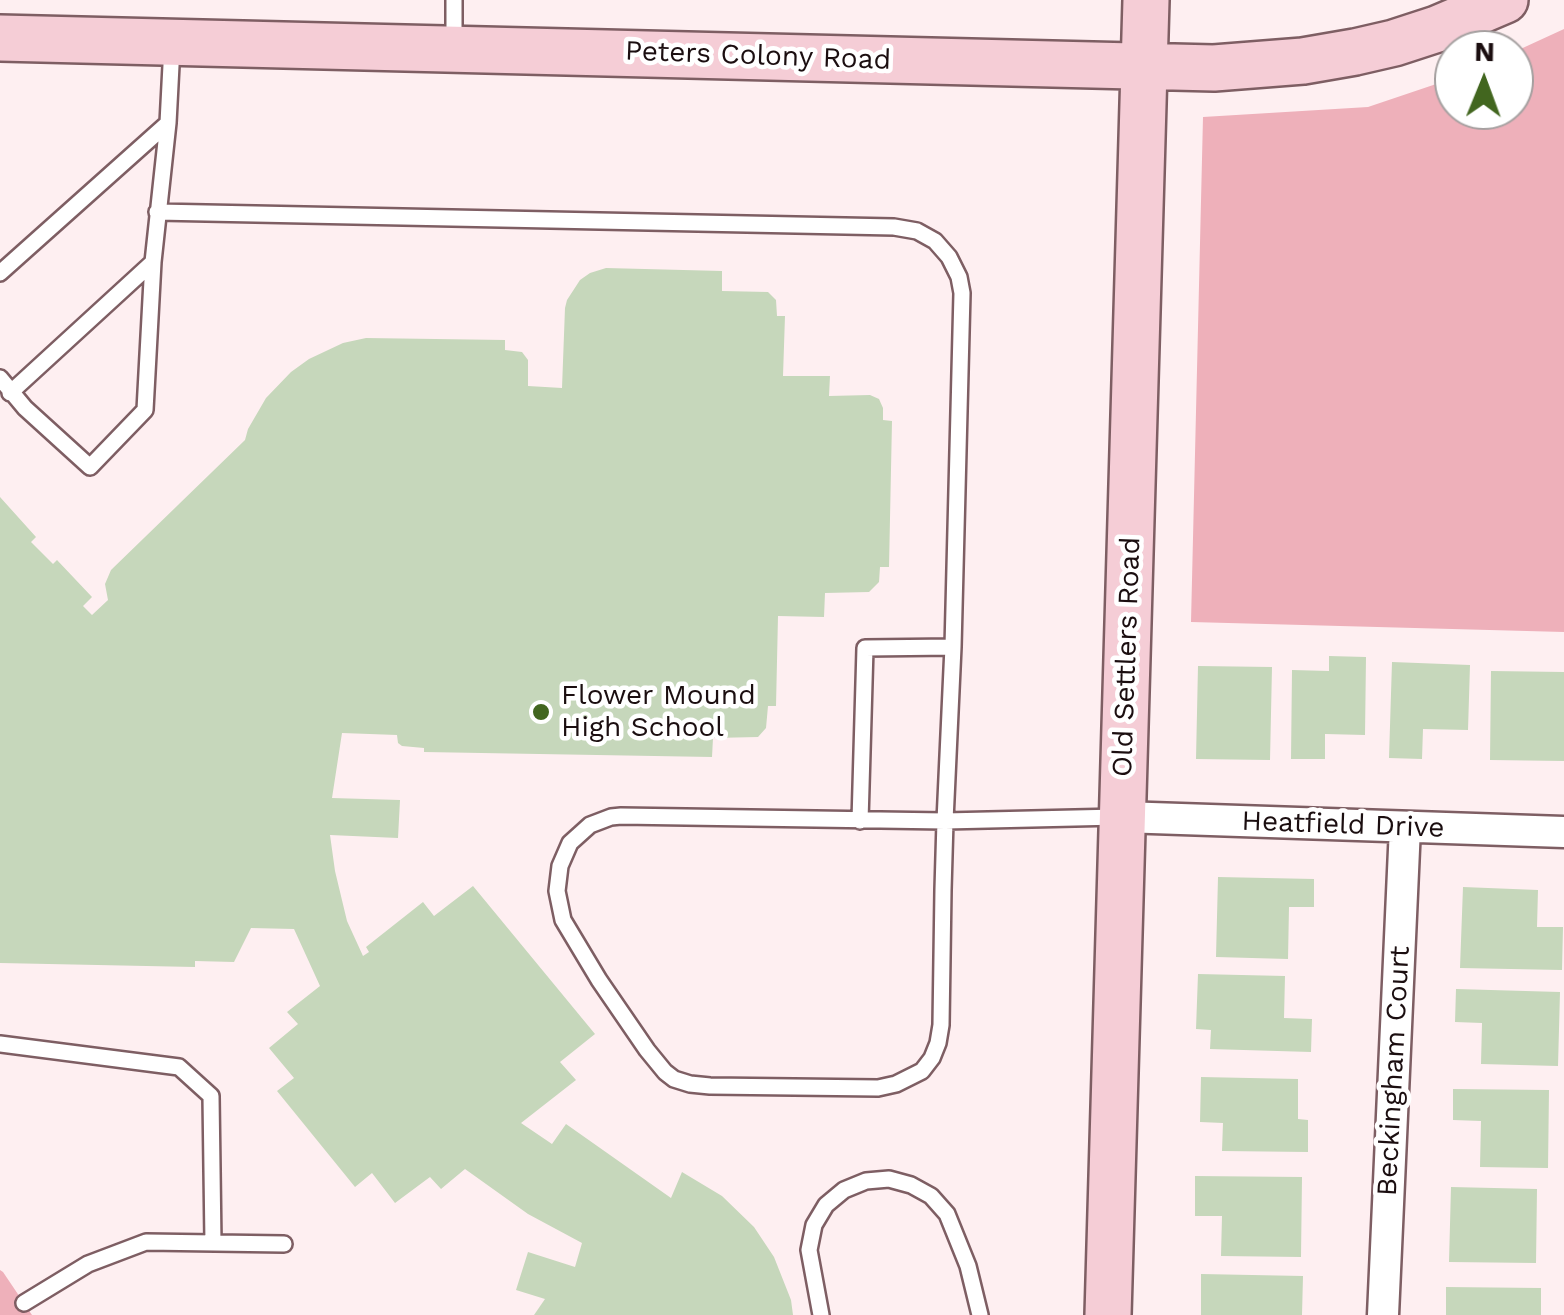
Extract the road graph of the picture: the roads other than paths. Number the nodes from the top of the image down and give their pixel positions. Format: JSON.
{"nodes":[{"id":1,"x":454,"y":0,"type":"edge"},
{"id":2,"x":1146,"y":0,"type":"edge"},
{"id":3,"x":1505,"y":0,"type":"edge"},
{"id":4,"x":0,"y":38,"type":"edge"},
{"id":5,"x":172,"y":42,"type":"junction"},
{"id":6,"x":454,"y":48,"type":"junction"},
{"id":7,"x":1143,"y":67,"type":"junction"},
{"id":8,"x":168,"y":123,"type":"junction"},
{"id":9,"x":158,"y":212,"type":"junction"},
{"id":10,"x":153,"y":262,"type":"junction"},
{"id":11,"x":0,"y":273,"type":"edge"},
{"id":12,"x":0,"y":378,"type":"edge"},
{"id":13,"x":10,"y":393,"type":"junction"},
{"id":14,"x":952,"y":647,"type":"junction"},
{"id":15,"x":1122,"y":817,"type":"junction"},
{"id":16,"x":860,"y":820,"type":"junction"},
{"id":17,"x":945,"y":822,"type":"junction"},
{"id":18,"x":1405,"y":827,"type":"junction"},
{"id":19,"x":1564,"y":832,"type":"edge"},
{"id":20,"x":0,"y":1044,"type":"edge"},
{"id":21,"x":213,"y":1243,"type":"junction"},
{"id":22,"x":284,"y":1244,"type":"dead end"},
{"id":23,"x":24,"y":1302,"type":"dead end"},
{"id":24,"x":821,"y":1315,"type":"edge"},
{"id":25,"x":980,"y":1315,"type":"edge"},
{"id":26,"x":1108,"y":1315,"type":"edge"},
{"id":27,"x":1383,"y":1315,"type":"edge"}],
"edges":[{"from":1,"to":6,"type":"lane"},
{"from":2,"to":7,"type":"street","name":"Old Settlers Road"},
{"from":3,"to":7,"type":"street","name":"Peters Colony Road"},
{"from":4,"to":5,"type":"street","name":"Peters Colony Road"},
{"from":5,"to":6,"type":"street","name":"Peters Colony Road"},
{"from":5,"to":8,"type":"lane"},
{"from":6,"to":7,"type":"street","name":"Peters Colony Road"},
{"from":7,"to":15,"type":"street","name":"Old Settlers Road"},
{"from":8,"to":9,"type":"lane"},
{"from":8,"to":11,"type":"lane"},
{"from":9,"to":10,"type":"lane"},
{"from":9,"to":14,"type":"lane"},
{"from":10,"to":13,"type":"lane"},
{"from":10,"to":13,"type":"lane"},
{"from":12,"to":13,"type":"lane"},
{"from":14,"to":16,"type":"lane"},
{"from":14,"to":17,"type":"lane"},
{"from":15,"to":17,"type":"lane"},
{"from":15,"to":18,"type":"street","name":"Heatfield Drive"},
{"from":15,"to":26,"type":"street","name":"Old Settlers Road"},
{"from":16,"to":17,"type":"lane"},
{"from":16,"to":17,"type":"lane"},
{"from":18,"to":19,"type":"street","name":"Heatfield Drive"},
{"from":18,"to":27,"type":"street","name":"Beckingham Court"},
{"from":20,"to":21,"type":"lane"},
{"from":21,"to":22,"type":"lane"},
{"from":21,"to":23,"type":"lane"},
{"from":24,"to":25,"type":"lane"}]}
